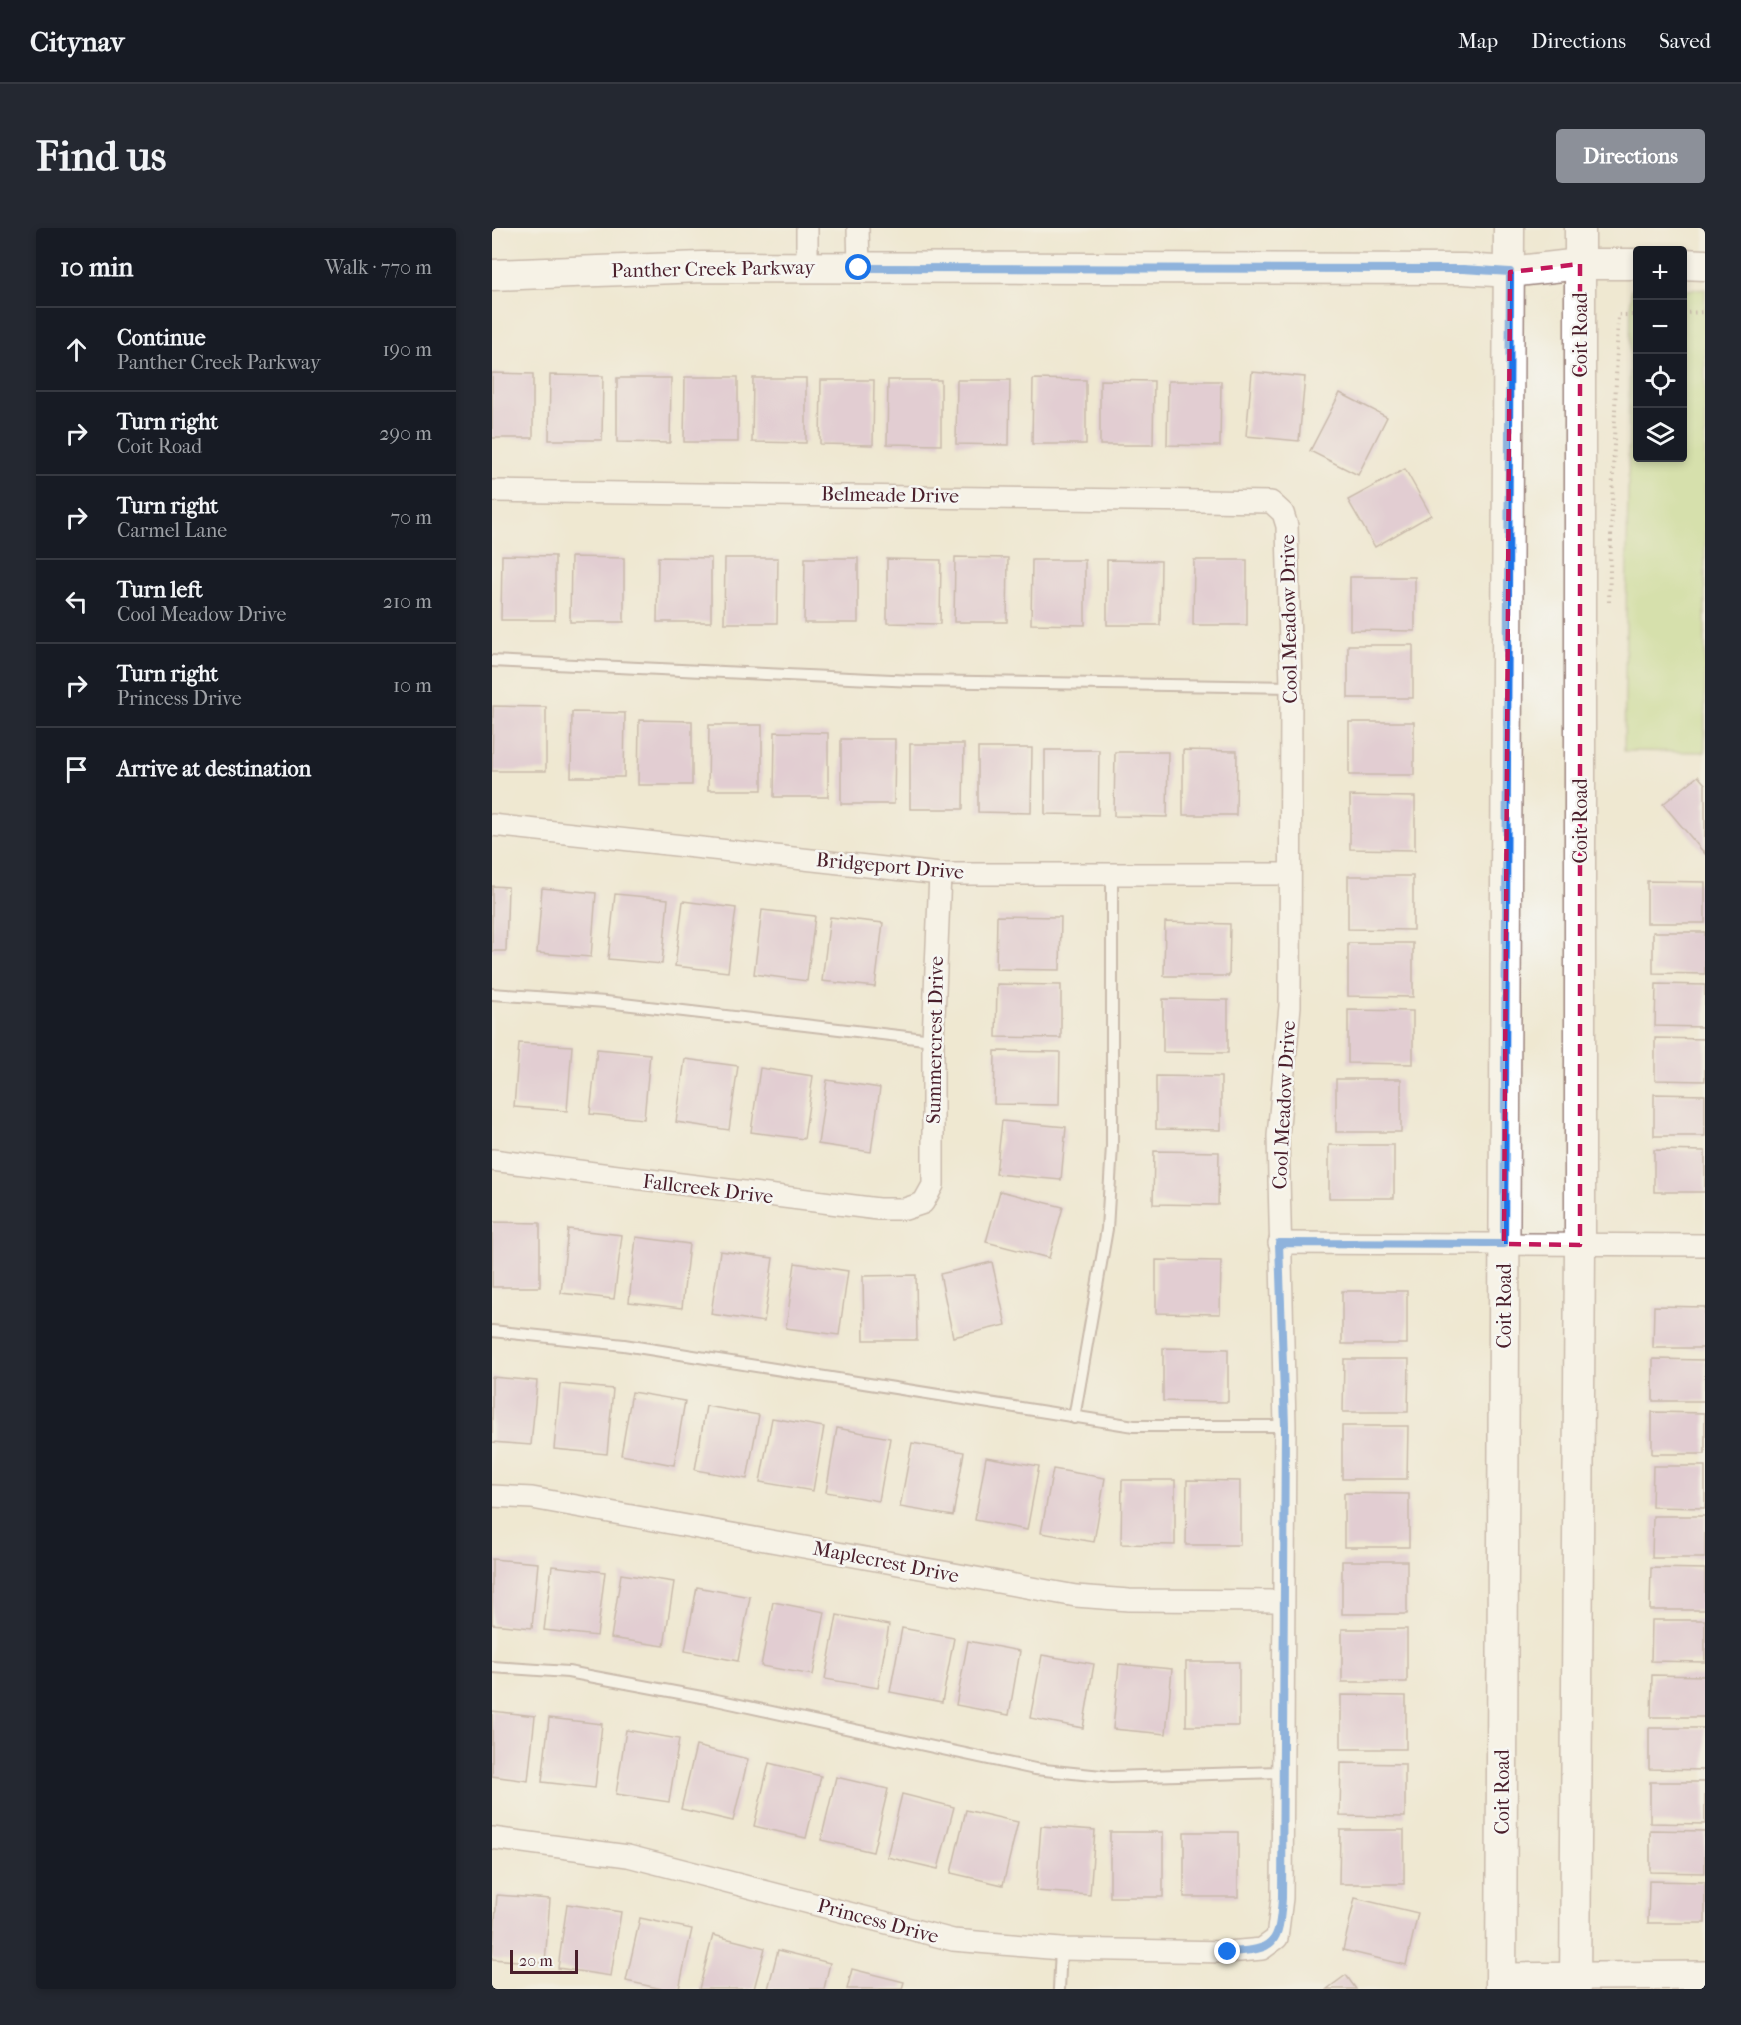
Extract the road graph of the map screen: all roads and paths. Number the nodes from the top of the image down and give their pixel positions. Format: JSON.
{"nodes":[{"id":1,"x":807,"y":228,"type":"edge"},
{"id":2,"x":858,"y":228,"type":"edge"},
{"id":3,"x":1509,"y":228,"type":"edge"},
{"id":4,"x":1580,"y":228,"type":"edge"},
{"id":5,"x":1581,"y":264,"type":"junction"},
{"id":6,"x":1633,"y":264,"type":"edge"},
{"id":7,"x":1687,"y":264,"type":"edge"},
{"id":8,"x":1705,"y":265,"type":"edge"},
{"id":9,"x":807,"y":268,"type":"junction"},
{"id":10,"x":859,"y":268,"type":"junction"},
{"id":11,"x":1510,"y":272,"type":"junction"},
{"id":12,"x":492,"y":275,"type":"edge"},
{"id":13,"x":1705,"y":312,"type":"edge"},
{"id":14,"x":1687,"y":313,"type":"edge"},
{"id":15,"x":1633,"y":315,"type":"edge"},
{"id":16,"x":492,"y":491,"type":"edge"},
{"id":17,"x":1283,"y":513,"type":"joint"},
{"id":18,"x":1608,"y":603,"type":"dead end"},
{"id":19,"x":492,"y":661,"type":"edge"},
{"id":20,"x":1291,"y":687,"type":"junction"},
{"id":21,"x":492,"y":825,"type":"edge"},
{"id":22,"x":940,"y":874,"type":"junction"},
{"id":23,"x":1112,"y":874,"type":"junction"},
{"id":24,"x":1290,"y":874,"type":"junction"},
{"id":25,"x":492,"y":994,"type":"edge"},
{"id":26,"x":933,"y":1040,"type":"junction"},
{"id":27,"x":492,"y":1160,"type":"edge"},
{"id":28,"x":924,"y":1203,"type":"joint"},
{"id":29,"x":1279,"y":1243,"type":"junction"},
{"id":30,"x":1504,"y":1244,"type":"junction"},
{"id":31,"x":1580,"y":1245,"type":"junction"},
{"id":32,"x":1705,"y":1245,"type":"edge"},
{"id":33,"x":492,"y":1331,"type":"edge"},
{"id":34,"x":1074,"y":1418,"type":"junction"},
{"id":35,"x":1285,"y":1426,"type":"junction"},
{"id":36,"x":492,"y":1496,"type":"edge"},
{"id":37,"x":1282,"y":1601,"type":"junction"},
{"id":38,"x":492,"y":1667,"type":"edge"},
{"id":39,"x":1283,"y":1772,"type":"junction"},
{"id":40,"x":492,"y":1838,"type":"edge"},
{"id":41,"x":1271,"y":1945,"type":"joint"},
{"id":42,"x":1061,"y":1949,"type":"junction"},
{"id":43,"x":1705,"y":1975,"type":"edge"},
{"id":44,"x":1575,"y":1982,"type":"edge"},
{"id":45,"x":1501,"y":1983,"type":"edge"},
{"id":46,"x":1059,"y":1989,"type":"edge"}],
"edges":[{"from":1,"to":9,"type":"street"},
{"from":2,"to":10,"type":"street"},
{"from":3,"to":11,"type":"main road","name":"Coit Road"},
{"from":4,"to":5,"type":"main road","name":"Coit Road"},
{"from":5,"to":6,"type":"main road","name":"Panther Creek Parkway"},
{"from":5,"to":11,"type":"main road","name":"Panther Creek Parkway"},
{"from":5,"to":31,"type":"main road","name":"Coit Road"},
{"from":7,"to":8,"type":"main road"},
{"from":9,"to":10,"type":"main road","name":"Panther Creek Parkway"},
{"from":9,"to":12,"type":"main road","name":"Panther Creek Parkway"},
{"from":10,"to":11,"type":"main road","name":"Panther Creek Parkway"},
{"from":11,"to":30,"type":"main road","name":"Coit Road"},
{"from":13,"to":14,"type":"path"},
{"from":15,"to":18,"type":"path"},
{"from":16,"to":17,"type":"street","name":"Belmeade Drive"},
{"from":17,"to":20,"type":"street","name":"Cool Meadow Drive"},
{"from":19,"to":20,"type":"lane"},
{"from":20,"to":24,"type":"street","name":"Cool Meadow Drive"},
{"from":21,"to":22,"type":"street","name":"Bridgeport Drive"},
{"from":22,"to":23,"type":"street","name":"Bridgeport Drive"},
{"from":22,"to":26,"type":"street","name":"Summercrest Drive"},
{"from":23,"to":24,"type":"street","name":"Bridgeport Drive"},
{"from":23,"to":34,"type":"lane"},
{"from":24,"to":29,"type":"street","name":"Cool Meadow Drive"},
{"from":25,"to":26,"type":"lane"},
{"from":26,"to":28,"type":"street","name":"Summercrest Drive"},
{"from":27,"to":28,"type":"street","name":"Fallcreek Drive"},
{"from":29,"to":30,"type":"street"},
{"from":29,"to":35,"type":"street","name":"Cool Meadow Drive"},
{"from":30,"to":31,"type":"street"},
{"from":30,"to":45,"type":"main road","name":"Coit Road"},
{"from":31,"to":32,"type":"street"},
{"from":31,"to":44,"type":"main road","name":"Coit Road"},
{"from":33,"to":34,"type":"lane"},
{"from":34,"to":35,"type":"lane"},
{"from":35,"to":37,"type":"street","name":"Cool Meadow Drive"},
{"from":36,"to":37,"type":"street","name":"Maplecrest Drive"},
{"from":37,"to":39,"type":"street","name":"Cool Meadow Drive"},
{"from":38,"to":39,"type":"lane"},
{"from":39,"to":41,"type":"street","name":"Cool Meadow Drive"},
{"from":40,"to":42,"type":"street","name":"Princess Drive"},
{"from":41,"to":42,"type":"street","name":"Princess Drive"},
{"from":42,"to":46,"type":"lane"},
{"from":43,"to":44,"type":"street"},
{"from":44,"to":45,"type":"street"}]}
